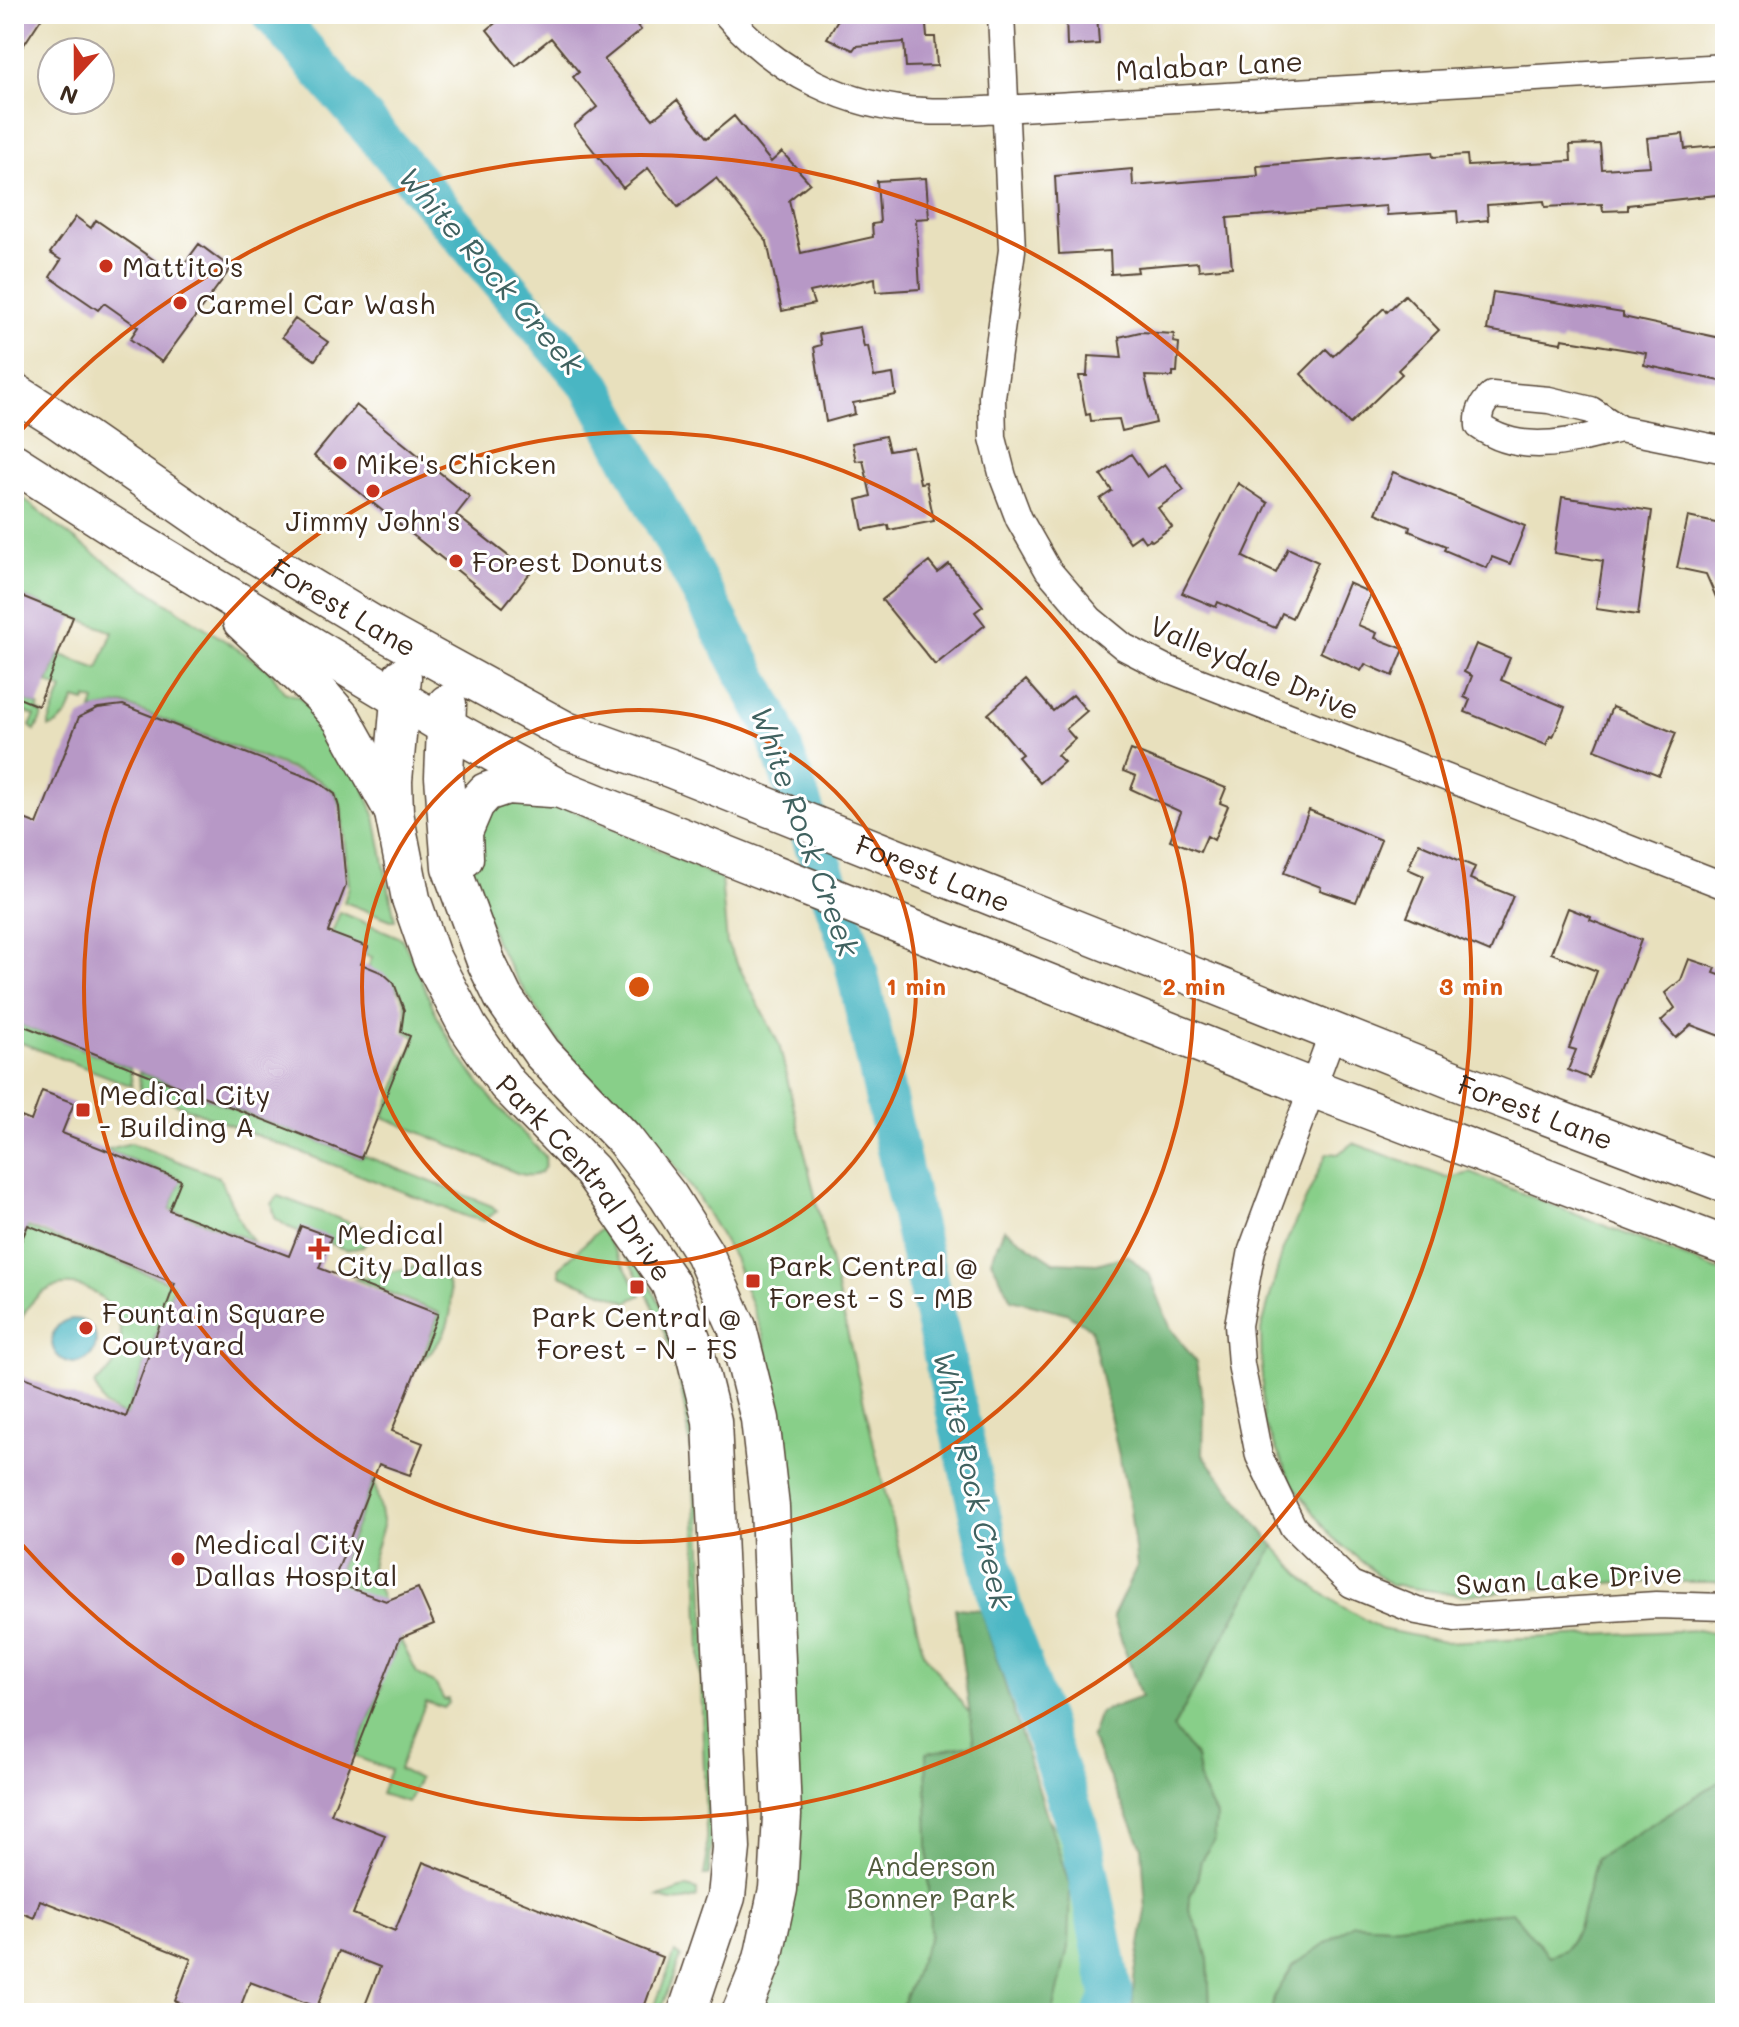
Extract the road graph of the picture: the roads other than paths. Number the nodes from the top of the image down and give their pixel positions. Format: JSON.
{"nodes":[{"id":1,"x":726,"y":14,"type":"edge"},
{"id":2,"x":1001,"y":14,"type":"edge"},
{"id":3,"x":1725,"y":67,"type":"edge"},
{"id":4,"x":1004,"y":109,"type":"junction"},
{"id":5,"x":17,"y":394,"type":"edge"},
{"id":6,"x":1620,"y":429,"type":"dead end"},
{"id":7,"x":1725,"y":450,"type":"edge"},
{"id":8,"x":14,"y":463,"type":"edge"},
{"id":9,"x":191,"y":573,"type":"junction"},
{"id":10,"x":405,"y":642,"type":"junction"},
{"id":11,"x":447,"y":666,"type":"junction"},
{"id":12,"x":400,"y":698,"type":"junction"},
{"id":13,"x":447,"y":727,"type":"junction"},
{"id":14,"x":558,"y":788,"type":"junction"},
{"id":15,"x":394,"y":813,"type":"junction"},
{"id":16,"x":1725,"y":886,"type":"edge"},
{"id":17,"x":473,"y":932,"type":"junction"},
{"id":18,"x":1333,"y":1032,"type":"junction"},
{"id":19,"x":1312,"y":1088,"type":"junction"},
{"id":20,"x":623,"y":1138,"type":"junction"},
{"id":21,"x":592,"y":1171,"type":"junction"},
{"id":22,"x":1725,"y":1183,"type":"edge"},
{"id":23,"x":1725,"y":1246,"type":"edge"},
{"id":24,"x":1725,"y":1607,"type":"edge"},
{"id":25,"x":711,"y":1944,"type":"junction"},
{"id":26,"x":763,"y":1959,"type":"junction"},
{"id":27,"x":687,"y":2013,"type":"edge"},
{"id":28,"x":741,"y":2013,"type":"edge"}],
"edges":[{"from":1,"to":4,"type":"street","name":"Malabar Lane"},
{"from":2,"to":4,"type":"street","name":"Valleydale Drive"},
{"from":3,"to":4,"type":"street","name":"Malabar Lane"},
{"from":4,"to":16,"type":"street","name":"Valleydale Drive"},
{"from":5,"to":10,"type":"main road","name":"Forest Lane"},
{"from":6,"to":7,"type":"street"},
{"from":8,"to":9,"type":"main road","name":"Forest Lane"},
{"from":9,"to":12,"type":"main road","name":"Forest Lane"},
{"from":9,"to":15,"type":"main road"},
{"from":10,"to":11,"type":"main road","name":"Forest Lane"},
{"from":10,"to":12,"type":"main road","name":"Park Central Drive"},
{"from":11,"to":13,"type":"main road","name":"Park Central Drive"},
{"from":11,"to":18,"type":"main road","name":"Forest Lane"},
{"from":12,"to":13,"type":"main road","name":"Forest Lane"},
{"from":12,"to":15,"type":"main road","name":"Park Central Drive"},
{"from":13,"to":14,"type":"main road","name":"Forest Lane"},
{"from":13,"to":17,"type":"main road","name":"Park Central Drive"},
{"from":14,"to":17,"type":"main road"},
{"from":14,"to":19,"type":"main road","name":"Forest Lane"},
{"from":15,"to":21,"type":"main road","name":"Park Central Drive"},
{"from":17,"to":20,"type":"main road","name":"Park Central Drive"},
{"from":18,"to":19,"type":"street","name":"Swan Lake Drive"},
{"from":18,"to":22,"type":"main road","name":"Forest Lane"},
{"from":19,"to":23,"type":"main road","name":"Forest Lane"},
{"from":19,"to":24,"type":"street","name":"Swan Lake Drive"},
{"from":20,"to":21,"type":"main road"},
{"from":20,"to":26,"type":"main road","name":"Park Central Drive"},
{"from":21,"to":25,"type":"main road","name":"Park Central Drive"},
{"from":25,"to":26,"type":"main road"},
{"from":25,"to":27,"type":"main road","name":"Park Central Drive"},
{"from":26,"to":28,"type":"main road","name":"Park Central Drive"}]}
